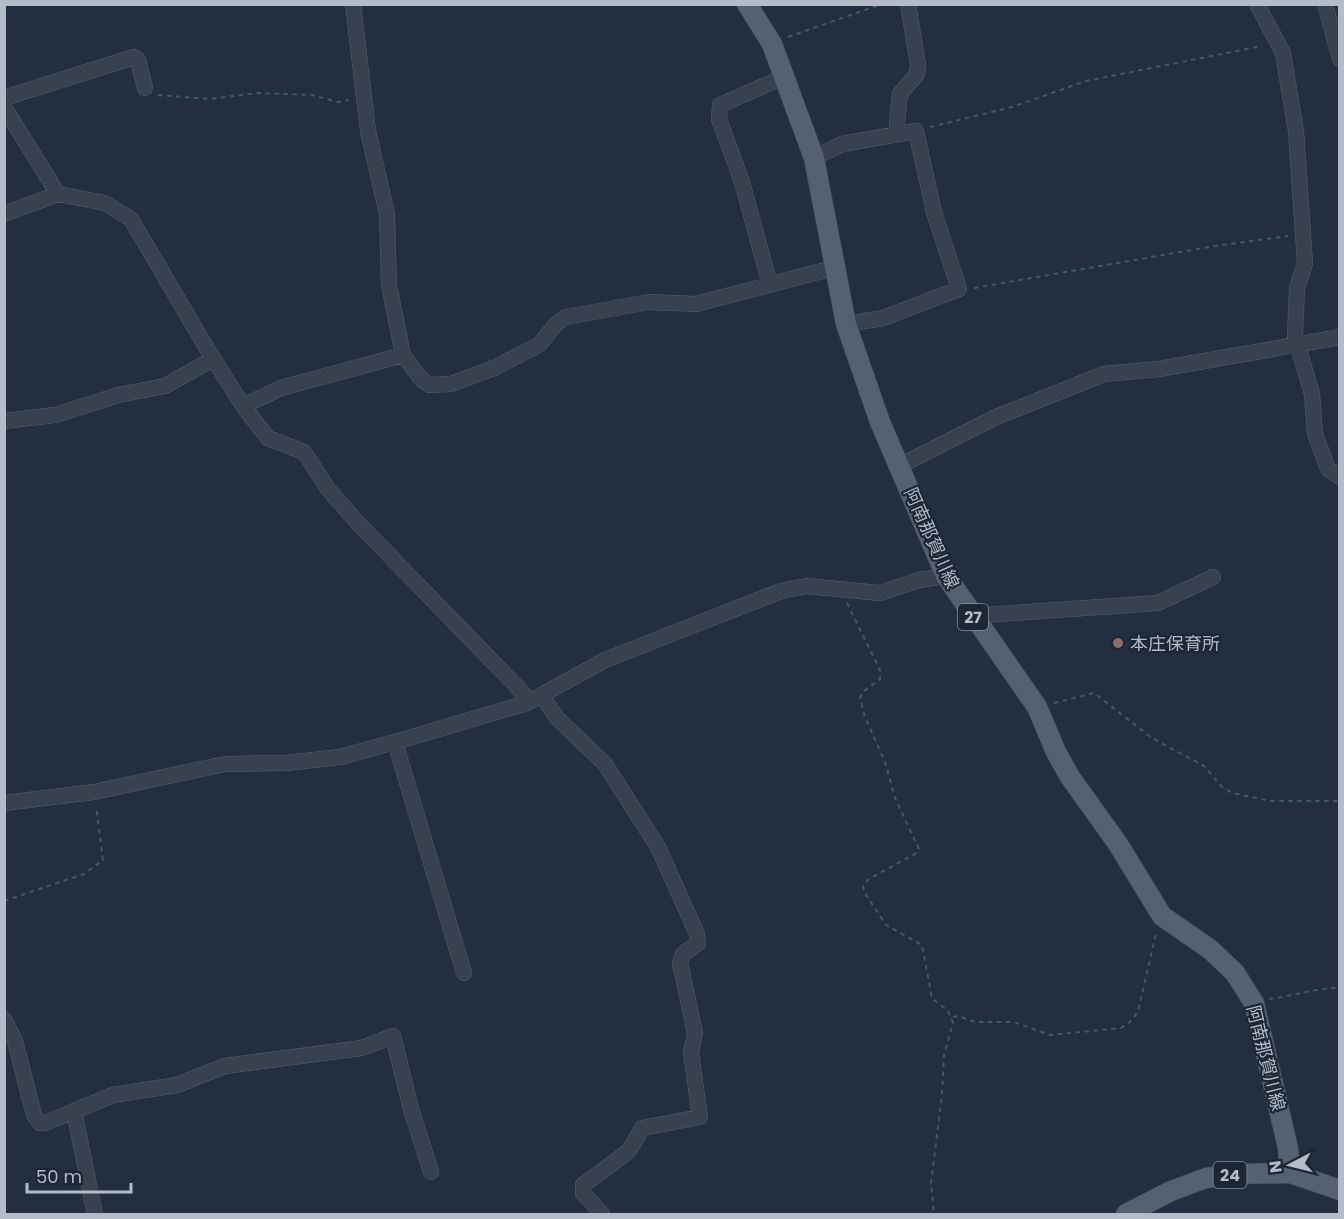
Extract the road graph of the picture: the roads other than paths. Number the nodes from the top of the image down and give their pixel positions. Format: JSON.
{"nodes":[{"id":1,"x":354,"y":4,"type":"edge"},
{"id":2,"x":747,"y":4,"type":"edge"},
{"id":3,"x":908,"y":4,"type":"edge"},
{"id":4,"x":1257,"y":4,"type":"edge"},
{"id":5,"x":1326,"y":4,"type":"edge"},
{"id":6,"x":1340,"y":59,"type":"edge"},
{"id":7,"x":784,"y":77,"type":"junction"},
{"id":8,"x":145,"y":88,"type":"road end"},
{"id":9,"x":4,"y":98,"type":"edge"},
{"id":10,"x":4,"y":107,"type":"edge"},
{"id":11,"x":896,"y":134,"type":"junction"},
{"id":12,"x":814,"y":158,"type":"junction"},
{"id":13,"x":58,"y":194,"type":"junction"},
{"id":14,"x":4,"y":214,"type":"edge"},
{"id":15,"x":837,"y":267,"type":"junction"},
{"id":16,"x":770,"y":285,"type":"junction"},
{"id":17,"x":846,"y":324,"type":"junction"},
{"id":18,"x":1340,"y":337,"type":"edge"},
{"id":19,"x":1298,"y":345,"type":"junction"},
{"id":20,"x":403,"y":355,"type":"junction"},
{"id":21,"x":213,"y":359,"type":"junction"},
{"id":22,"x":243,"y":406,"type":"junction"},
{"id":23,"x":4,"y":421,"type":"edge"},
{"id":24,"x":899,"y":466,"type":"junction"},
{"id":25,"x":1340,"y":477,"type":"edge"},
{"id":26,"x":946,"y":576,"type":"junction"},
{"id":27,"x":1213,"y":577,"type":"dead end"},
{"id":28,"x":976,"y":621,"type":"junction"},
{"id":29,"x":542,"y":696,"type":"junction"},
{"id":30,"x":527,"y":703,"type":"junction"},
{"id":31,"x":395,"y":742,"type":"junction"},
{"id":32,"x":4,"y":802,"type":"edge"},
{"id":33,"x":464,"y":973,"type":"dead end"},
{"id":34,"x":4,"y":1019,"type":"edge"},
{"id":35,"x":74,"y":1111,"type":"junction"},
{"id":36,"x":431,"y":1172,"type":"dead end"},
{"id":37,"x":1290,"y":1173,"type":"junction"},
{"id":38,"x":1340,"y":1190,"type":"edge"},
{"id":39,"x":95,"y":1215,"type":"edge"},
{"id":40,"x":602,"y":1215,"type":"edge"},
{"id":41,"x":1126,"y":1215,"type":"edge"}],
"edges":[{"from":1,"to":20,"type":"street"},
{"from":2,"to":7,"type":"main road","name":"阿南那賀川線","number":"27"},
{"from":3,"to":11,"type":"street"},
{"from":4,"to":19,"type":"street"},
{"from":5,"to":6,"type":"street"},
{"from":7,"to":12,"type":"main road","name":"阿南那賀川線","number":"27"},
{"from":7,"to":16,"type":"street"},
{"from":8,"to":9,"type":"street"},
{"from":10,"to":13,"type":"street"},
{"from":11,"to":12,"type":"street"},
{"from":11,"to":17,"type":"street"},
{"from":12,"to":15,"type":"main road","name":"阿南那賀川線","number":"27"},
{"from":13,"to":14,"type":"street"},
{"from":13,"to":21,"type":"street"},
{"from":15,"to":16,"type":"street"},
{"from":15,"to":17,"type":"main road","name":"阿南那賀川線","number":"27"},
{"from":16,"to":20,"type":"street"},
{"from":17,"to":24,"type":"main road","name":"阿南那賀川線","number":"27"},
{"from":18,"to":19,"type":"street"},
{"from":19,"to":24,"type":"street"},
{"from":19,"to":25,"type":"street"},
{"from":20,"to":22,"type":"street"},
{"from":21,"to":22,"type":"street"},
{"from":21,"to":23,"type":"street"},
{"from":22,"to":30,"type":"street"},
{"from":24,"to":26,"type":"main road","name":"阿南那賀川線","number":"27"},
{"from":26,"to":28,"type":"main road","name":"阿南那賀川線","number":"27"},
{"from":26,"to":29,"type":"street"},
{"from":27,"to":28,"type":"street"},
{"from":28,"to":37,"type":"main road","name":"阿南那賀川線","number":"27"},
{"from":29,"to":30,"type":"street"},
{"from":29,"to":40,"type":"street"},
{"from":30,"to":31,"type":"street"},
{"from":31,"to":32,"type":"street"},
{"from":31,"to":33,"type":"street"},
{"from":34,"to":35,"type":"street"},
{"from":35,"to":36,"type":"street"},
{"from":35,"to":39,"type":"street"},
{"from":37,"to":38,"type":"main road","number":"24"},
{"from":37,"to":41,"type":"main road","number":"24"}]}
